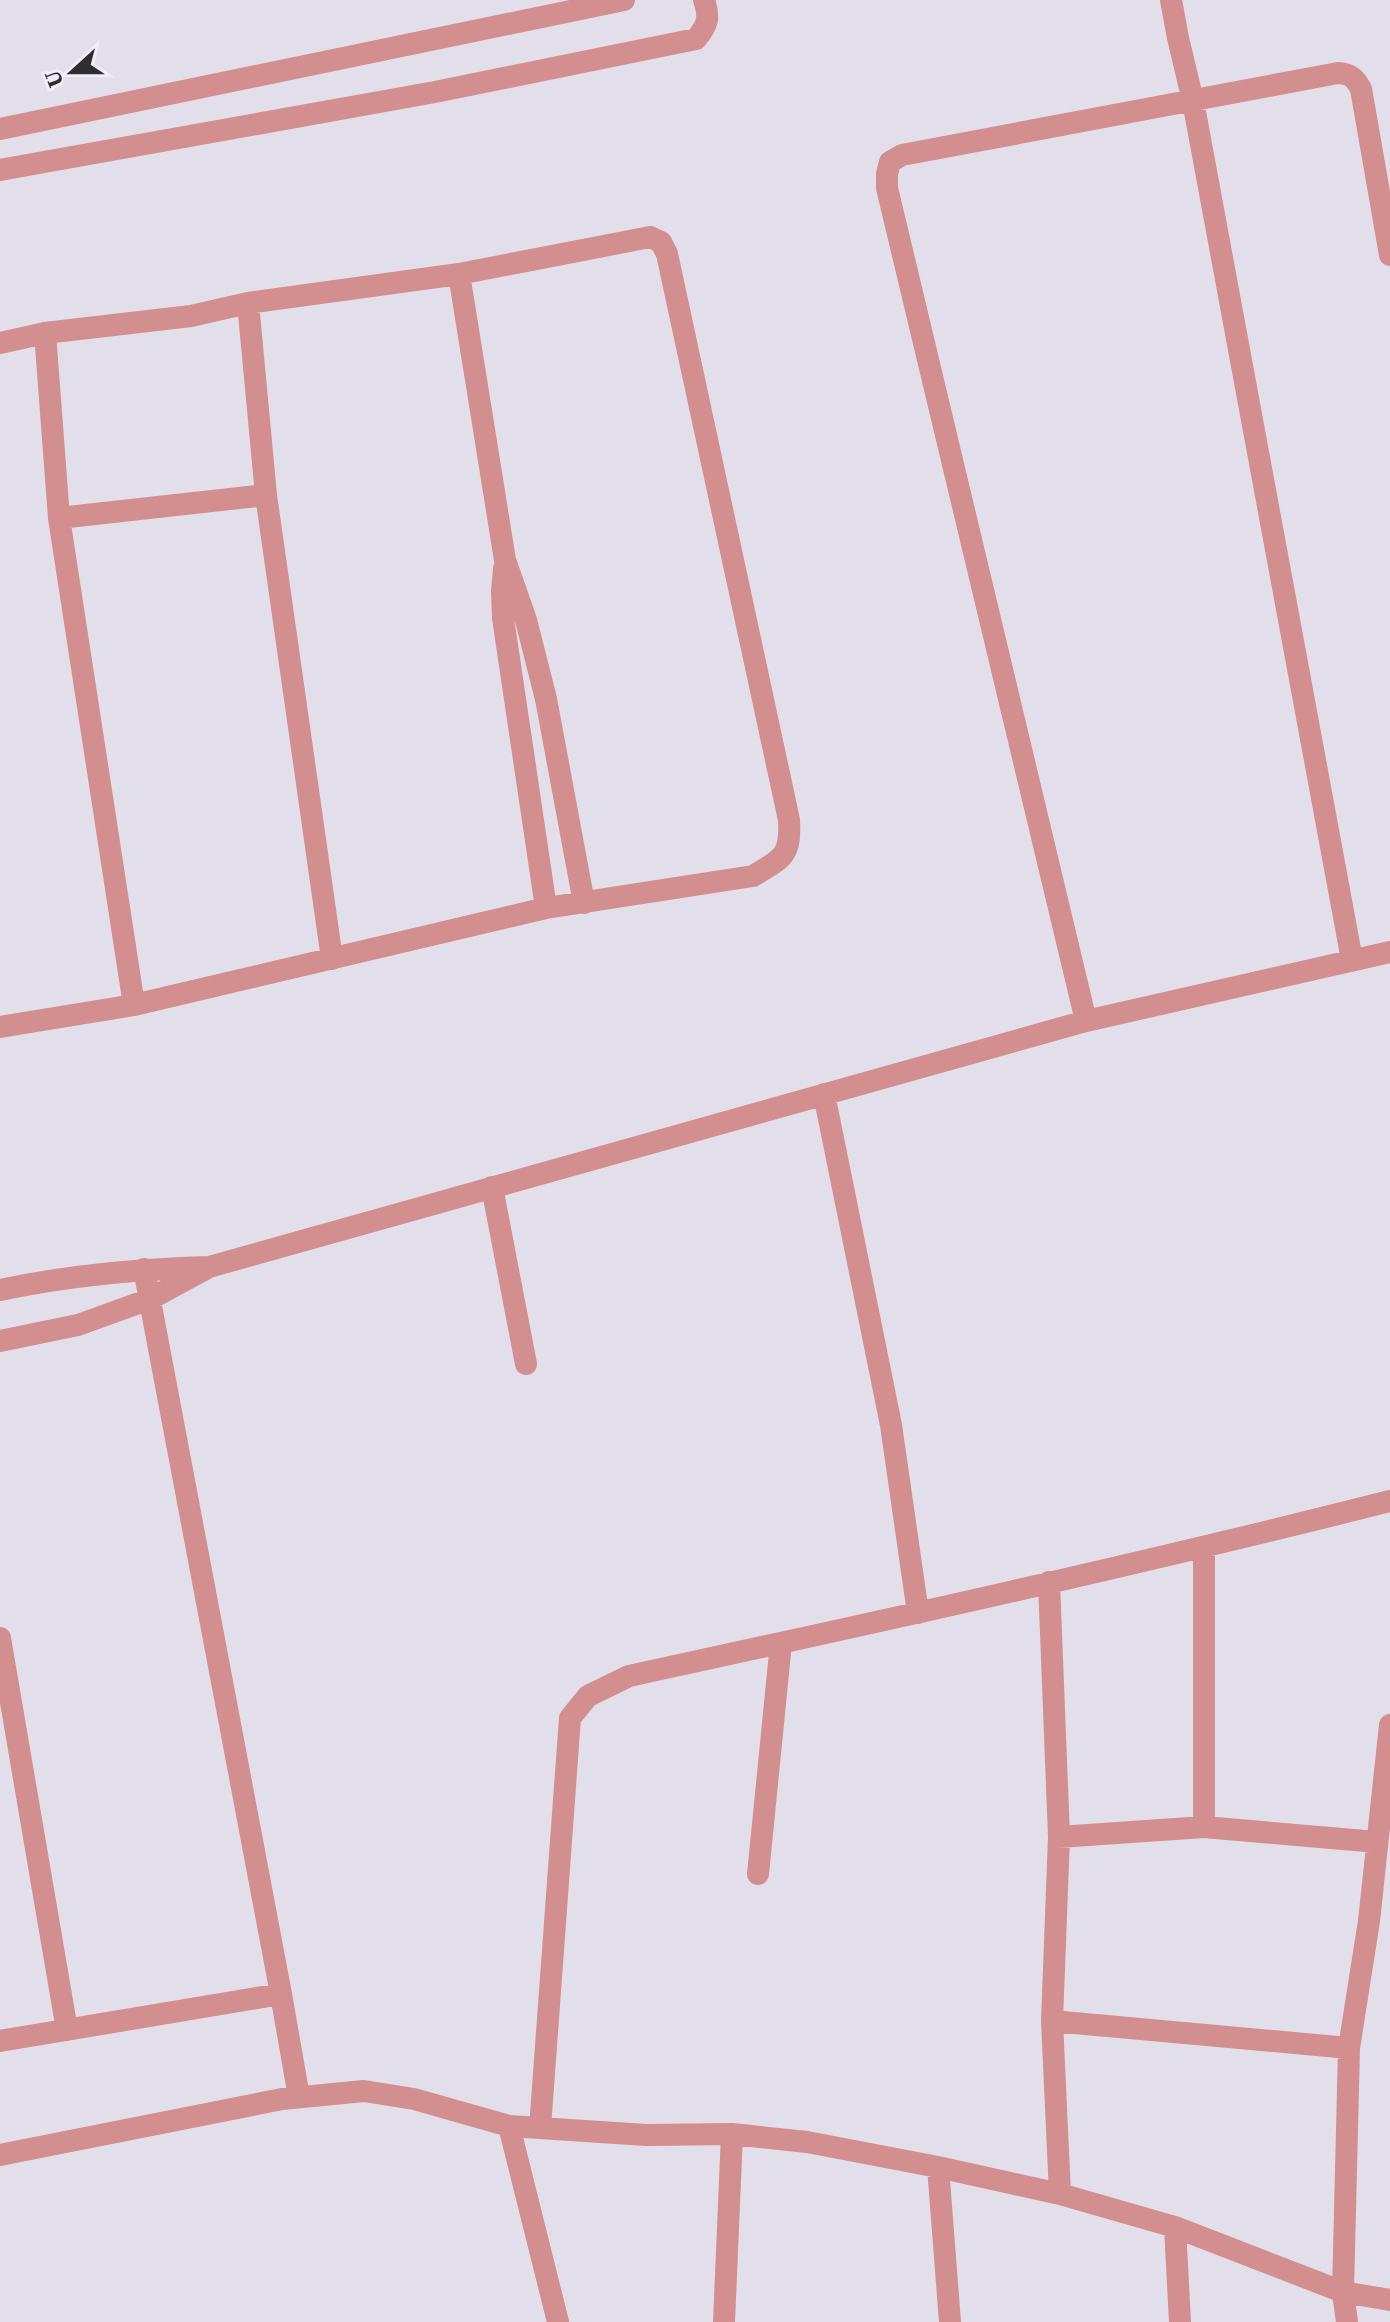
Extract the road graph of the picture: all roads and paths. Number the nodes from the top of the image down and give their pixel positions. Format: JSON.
{"nodes":[{"id":1,"x":624,"y":0,"type":"edge"},
{"id":2,"x":704,"y":0,"type":"edge"},
{"id":3,"x":1171,"y":0,"type":"edge"},
{"id":4,"x":1193,"y":101,"type":"junction"},
{"id":5,"x":0,"y":129,"type":"edge"},
{"id":6,"x":0,"y":170,"type":"edge"},
{"id":7,"x":1390,"y":255,"type":"edge"},
{"id":8,"x":459,"y":274,"type":"junction"},
{"id":9,"x":248,"y":303,"type":"junction"},
{"id":10,"x":45,"y":333,"type":"junction"},
{"id":11,"x":0,"y":343,"type":"edge"},
{"id":12,"x":266,"y":495,"type":"junction"},
{"id":13,"x":59,"y":518,"type":"junction"},
{"id":14,"x":505,"y":560,"type":"junction"},
{"id":15,"x":584,"y":903,"type":"junction"},
{"id":16,"x":546,"y":908,"type":"junction"},
{"id":17,"x":1390,"y":952,"type":"edge"},
{"id":18,"x":332,"y":959,"type":"junction"},
{"id":19,"x":1352,"y":960,"type":"junction"},
{"id":20,"x":134,"y":1005,"type":"junction"},
{"id":21,"x":1086,"y":1021,"type":"junction"},
{"id":22,"x":0,"y":1027,"type":"edge"},
{"id":23,"x":824,"y":1094,"type":"junction"},
{"id":24,"x":492,"y":1187,"type":"junction"},
{"id":25,"x":209,"y":1267,"type":"junction"},
{"id":26,"x":144,"y":1269,"type":"junction"},
{"id":27,"x":0,"y":1290,"type":"edge"},
{"id":28,"x":150,"y":1299,"type":"junction"},
{"id":29,"x":0,"y":1341,"type":"edge"},
{"id":30,"x":526,"y":1364,"type":"dead end"},
{"id":31,"x":1390,"y":1501,"type":"edge"},
{"id":32,"x":1204,"y":1548,"type":"junction"},
{"id":33,"x":1049,"y":1582,"type":"junction"},
{"id":34,"x":918,"y":1613,"type":"junction"},
{"id":35,"x":0,"y":1638,"type":"edge"},
{"id":36,"x":781,"y":1643,"type":"junction"},
{"id":37,"x":1390,"y":1725,"type":"edge"},
{"id":38,"x":1204,"y":1827,"type":"junction"},
{"id":39,"x":1059,"y":1837,"type":"junction"},
{"id":40,"x":1377,"y":1842,"type":"junction"},
{"id":41,"x":758,"y":1874,"type":"dead end"},
{"id":42,"x":281,"y":1994,"type":"junction"},
{"id":43,"x":1052,"y":2021,"type":"junction"},
{"id":44,"x":67,"y":2030,"type":"junction"},
{"id":45,"x":0,"y":2041,"type":"edge"},
{"id":46,"x":1349,"y":2048,"type":"junction"},
{"id":47,"x":299,"y":2097,"type":"junction"},
{"id":48,"x":509,"y":2126,"type":"junction"},
{"id":49,"x":540,"y":2128,"type":"junction"},
{"id":50,"x":732,"y":2134,"type":"junction"},
{"id":51,"x":0,"y":2155,"type":"edge"},
{"id":52,"x":938,"y":2167,"type":"junction"},
{"id":53,"x":1060,"y":2194,"type":"junction"},
{"id":54,"x":1175,"y":2227,"type":"junction"},
{"id":55,"x":1343,"y":2292,"type":"junction"},
{"id":56,"x":1390,"y":2300,"type":"edge"},
{"id":57,"x":558,"y":2322,"type":"edge"},
{"id":58,"x":724,"y":2322,"type":"edge"},
{"id":59,"x":950,"y":2322,"type":"edge"},
{"id":60,"x":1180,"y":2322,"type":"edge"},
{"id":61,"x":1347,"y":2322,"type":"edge"}],
"edges":[{"from":1,"to":5,"type":"street"},
{"from":2,"to":6,"type":"street"},
{"from":3,"to":4,"type":"street"},
{"from":4,"to":7,"type":"street"},
{"from":4,"to":19,"type":"street"},
{"from":4,"to":21,"type":"street"},
{"from":8,"to":9,"type":"street"},
{"from":8,"to":14,"type":"street"},
{"from":8,"to":15,"type":"street"},
{"from":9,"to":10,"type":"street"},
{"from":9,"to":12,"type":"street"},
{"from":10,"to":11,"type":"street"},
{"from":10,"to":13,"type":"street"},
{"from":12,"to":13,"type":"street"},
{"from":12,"to":18,"type":"street"},
{"from":13,"to":20,"type":"street"},
{"from":14,"to":15,"type":"street"},
{"from":14,"to":16,"type":"street"},
{"from":15,"to":16,"type":"street"},
{"from":16,"to":18,"type":"street"},
{"from":17,"to":19,"type":"street"},
{"from":18,"to":20,"type":"street"},
{"from":19,"to":21,"type":"street"},
{"from":20,"to":22,"type":"street"},
{"from":21,"to":23,"type":"street"},
{"from":23,"to":24,"type":"street"},
{"from":23,"to":34,"type":"street"},
{"from":24,"to":25,"type":"street"},
{"from":24,"to":30,"type":"street"},
{"from":25,"to":26,"type":"street"},
{"from":25,"to":28,"type":"street"},
{"from":26,"to":27,"type":"street"},
{"from":26,"to":28,"type":"street"},
{"from":28,"to":29,"type":"street"},
{"from":28,"to":42,"type":"street"},
{"from":31,"to":32,"type":"street"},
{"from":32,"to":33,"type":"street"},
{"from":32,"to":38,"type":"street"},
{"from":33,"to":34,"type":"street"},
{"from":33,"to":39,"type":"street"},
{"from":34,"to":36,"type":"street"},
{"from":35,"to":44,"type":"street"},
{"from":36,"to":41,"type":"street"},
{"from":36,"to":49,"type":"street"},
{"from":37,"to":40,"type":"street"},
{"from":38,"to":39,"type":"street"},
{"from":38,"to":40,"type":"street"},
{"from":39,"to":43,"type":"street"},
{"from":40,"to":46,"type":"street"},
{"from":42,"to":44,"type":"street"},
{"from":42,"to":47,"type":"street"},
{"from":43,"to":46,"type":"street"},
{"from":43,"to":53,"type":"street"},
{"from":44,"to":45,"type":"street"},
{"from":46,"to":55,"type":"street"},
{"from":47,"to":48,"type":"street"},
{"from":47,"to":51,"type":"street"},
{"from":48,"to":49,"type":"street"},
{"from":48,"to":57,"type":"street"},
{"from":49,"to":50,"type":"street"},
{"from":50,"to":52,"type":"street"},
{"from":50,"to":58,"type":"street"},
{"from":52,"to":53,"type":"street"},
{"from":52,"to":59,"type":"street"},
{"from":53,"to":54,"type":"street"},
{"from":54,"to":55,"type":"street"},
{"from":54,"to":60,"type":"street"},
{"from":55,"to":56,"type":"street"},
{"from":55,"to":61,"type":"street"}]}
